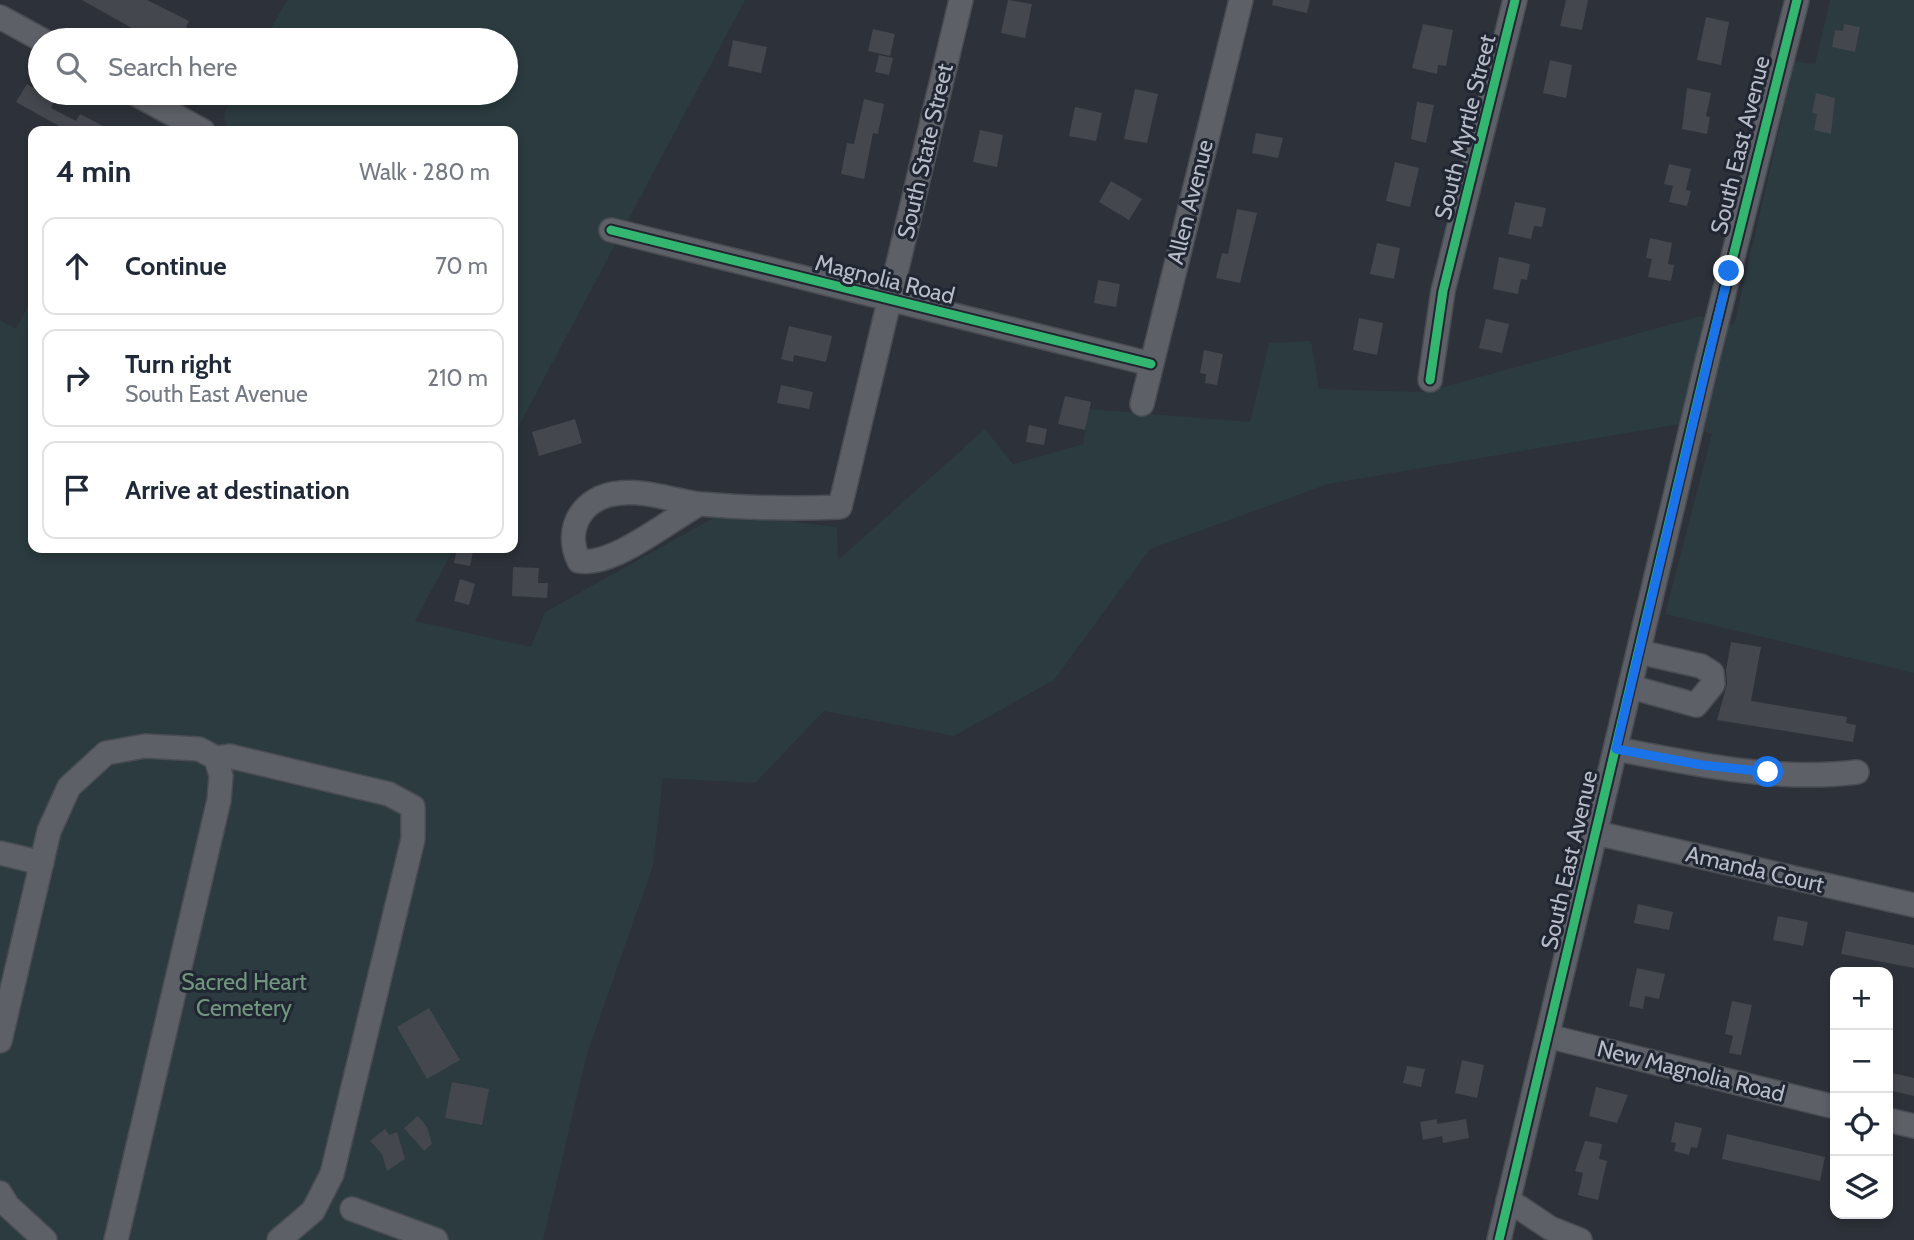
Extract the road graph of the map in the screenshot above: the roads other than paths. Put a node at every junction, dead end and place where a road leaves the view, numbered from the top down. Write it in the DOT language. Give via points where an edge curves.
graph roads {
  1 [pos="1241,0"];
  2 [pos="1515,0"];
  3 [pos="1797,0"];
  4 [pos="955,1"];
  5 [pos="0,17"];
  6 [pos="28,33"];
  7 [pos="155,105"];
  8 [pos="193,126"];
  9 [pos="611,230"];
  10 [pos="890,301"];
  11 [pos="1151,364"];
  12 [pos="1430,380"];
  13 [pos="1142,404"];
  14 [pos="699,504"];
  15 [pos="1639,652"];
  16 [pos="1630,687"];
  17 [pos="1616,749"];
  18 [pos="216,758"];
  19 [pos="1857,772"];
  20 [pos="1596,833"];
  21 [pos="0,853"];
  22 [pos="42,863"];
  23 [pos="1914,905"];
  24 [pos="1547,1036"];
  25 [pos="0,1041"];
  26 [pos="1830,1106"];
  27 [pos="1893,1121"];
  28 [pos="1914,1126"];
  29 [pos="332,1174"];
  30 [pos="0,1193"];
  31 [pos="1508,1200"];
  32 [pos="352,1209"];
  33 [pos="313,1211"];
  34 [pos="46,1240"];
  35 [pos="116,1240"];
  36 [pos="279,1240"];
  37 [pos="436,1240"];
  38 [pos="1499,1240"];
  39 [pos="1580,1240"];
  1 -- 11 [label="street, Allen Avenue"];
  2 -- 12 [label="street, South Myrtle Street" via="1435,333"];
  3 -- 15 [label="street, South East Avenue"];
  4 -- 10 [label="street, South State Street"];
  5 -- 6 [label="street"];
  7 -- 8 [label="street"];
  9 -- 10 [label="street, Magnolia Road"];
  10 -- 11 [label="street, Magnolia Road"];
  10 -- 14 [label="street, South State Street" via="840,507"];
  11 -- 13 [label="street, Allen Avenue"];
  14 -- 14 [label="street" via="620,492 590,501 575,520 572,547 579,561 592,563 618,554"];
  15 -- 16 [label="street, South East Avenue"];
  15 -- 16 [label="street" via="1701,666 1712,673 1713,684 1696,705"];
  16 -- 17 [label="street, South East Avenue"];
  17 -- 19 [label="street" via="1740,769 1834,775"];
  17 -- 20 [label="street, South East Avenue"];
  18 -- 22 [label="street" via="199,749 145,746 106,753 69,787 49,831"];
  18 -- 29 [label="street" via="229,756 389,794 413,807 413,839"];
  18 -- 35 [label="street" via="221,776 219,800"];
  20 -- 23 [label="street, Amanda Court"];
  20 -- 24 [label="street, South East Avenue"];
  21 -- 22 [label="street"];
  22 -- 25 [label="street"];
  24 -- 26 [label="street, New Magnolia Road"];
  24 -- 31 [label="street, South East Avenue"];
  27 -- 28 [label="street"];
  29 -- 32 [label="street"];
  29 -- 33 [label="street"];
  30 -- 34 [label="street"];
  31 -- 38 [label="street, South East Avenue"];
  31 -- 39 [label="street" via="1550,1228"];
  32 -- 33 [label="street"];
  32 -- 37 [label="street"];
  33 -- 36 [label="street"];
}
